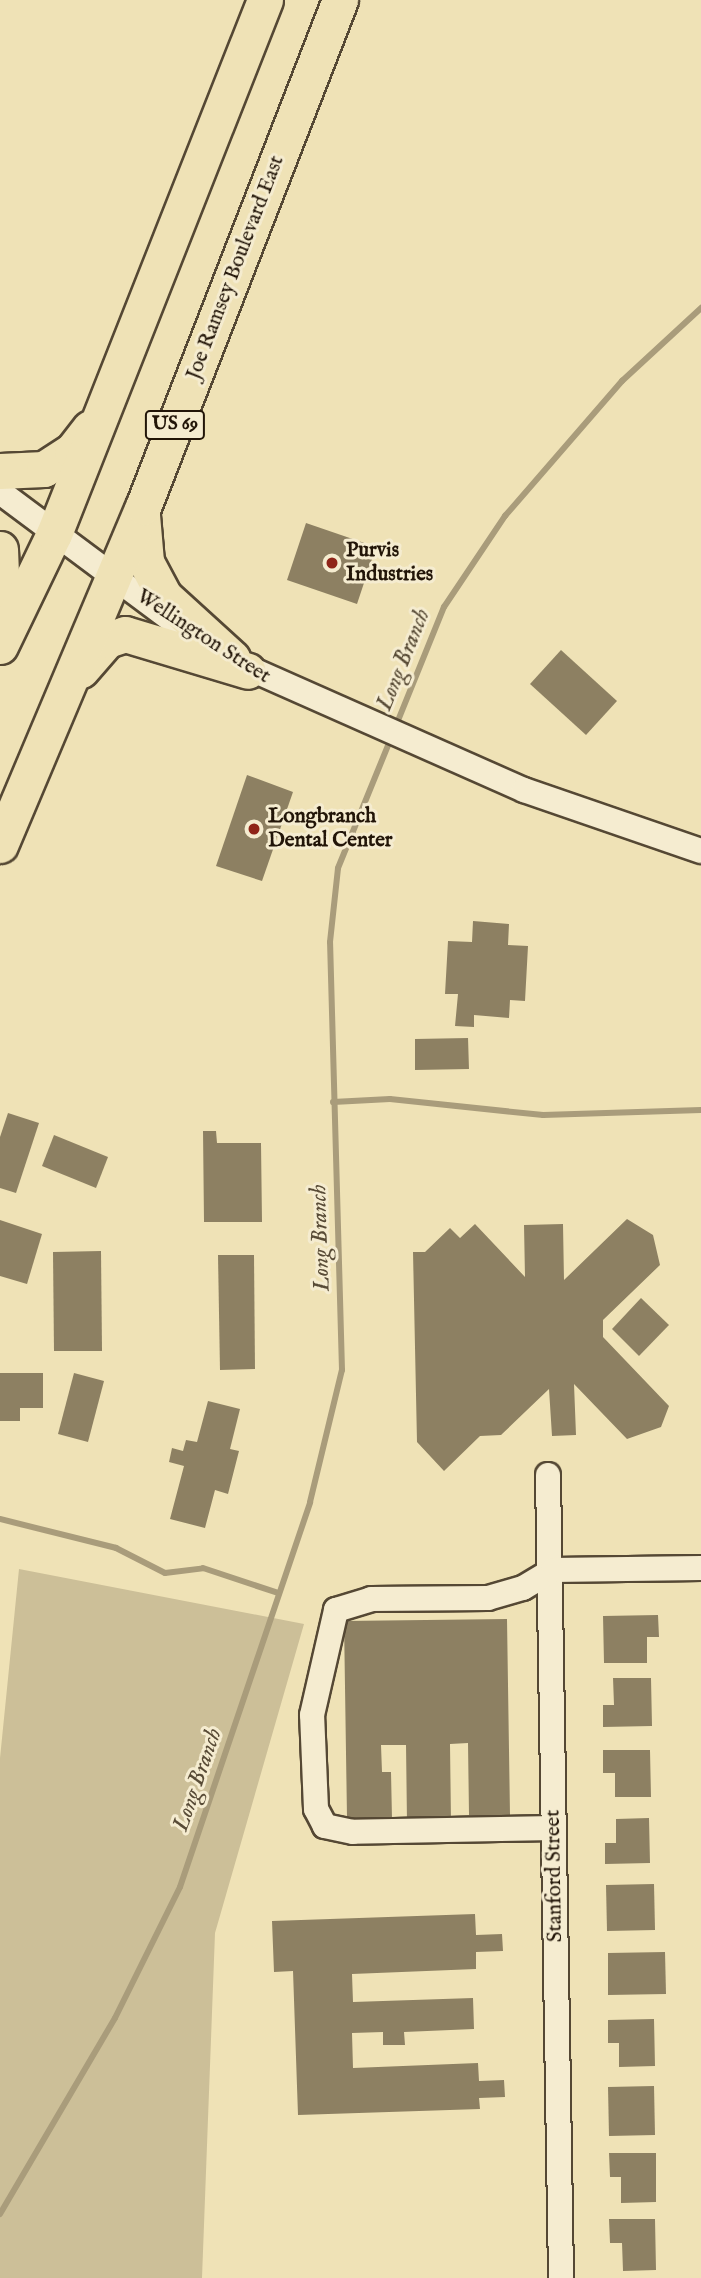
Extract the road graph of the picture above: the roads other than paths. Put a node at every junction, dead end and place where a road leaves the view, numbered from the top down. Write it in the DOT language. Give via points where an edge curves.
graph roads {
  1 [pos="265,0"];
  2 [pos="340,0"];
  3 [pos="105,409"];
  4 [pos="0,471"];
  5 [pos="0,492"];
  6 [pos="143,507"];
  7 [pos="54,534"];
  8 [pos="0,549"];
  9 [pos="114,579"];
  10 [pos="1,643"];
  11 [pos="248,671"];
  12 [pos="52,713"];
  13 [pos="0,845"];
  14 [pos="701,851"];
  15 [pos="548,1475"];
  16 [pos="701,1568"];
  17 [pos="553,1570"];
  18 [pos="554,1828"];
  19 [pos="561,2278"];
  1 -- 3 [label="highway"];
  2 -- 6 [label="highway, Joe Ramsey Boulevard East / US 69"];
  3 -- 4 [label="highway" via="60,461 32,471"];
  3 -- 7 [label="highway"];
  5 -- 7 [label="street, Wellington Street"];
  6 -- 9 [label="highway, Joe Ramsey Boulevard East / US 69"];
  6 -- 11 [label="highway" via="141,542 165,597"];
  7 -- 9 [label="street, Wellington Street"];
  7 -- 10 [label="highway"];
  8 -- 10 [label="highway" via="6,570"];
  9 -- 11 [label="street, Wellington Street"];
  9 -- 12 [label="highway, Joe Ramsey Boulevard East / US 69"];
  11 -- 12 [label="highway" via="125,634 91,654"];
  11 -- 14 [label="street, Wellington Street" via="416,746"];
  12 -- 13 [label="highway, Joe Ramsey Boulevard East / US 69"];
  15 -- 17 [label="street, Stanford Street"];
  16 -- 17 [label="street"];
  17 -- 18 [label="street, Stanford Street"];
  17 -- 18 [label="street" via="523,1588 488,1598 371,1600 336,1610 312,1715 316,1809 325,1826 353,1832"];
  18 -- 19 [label="street, Stanford Street"];
}
